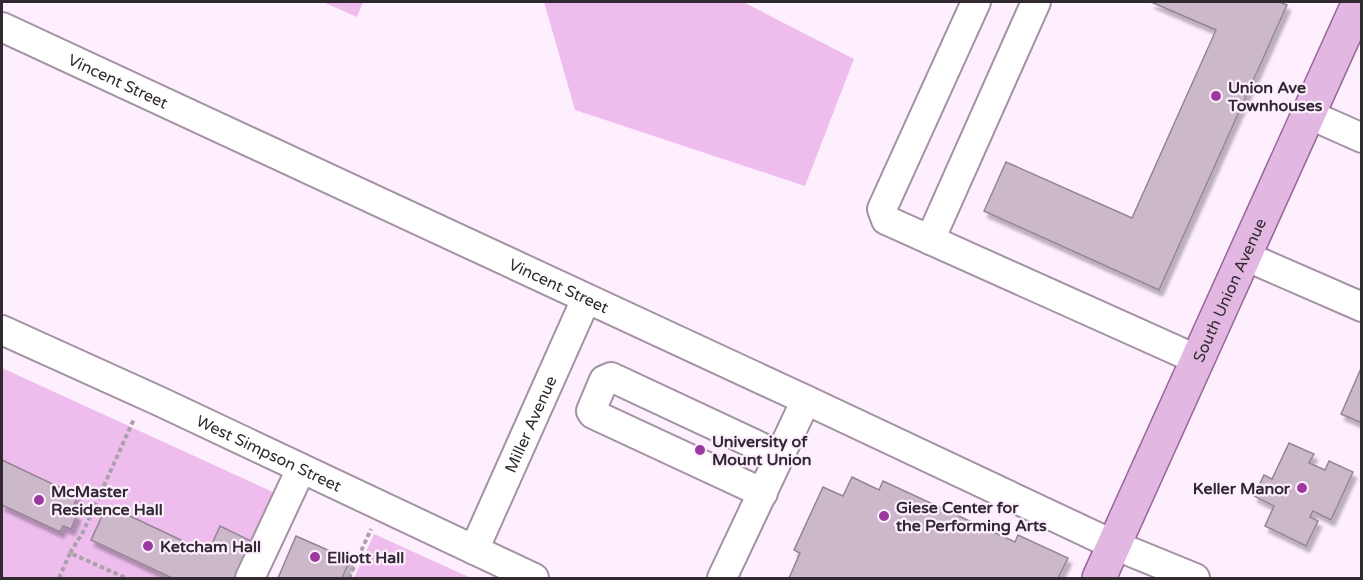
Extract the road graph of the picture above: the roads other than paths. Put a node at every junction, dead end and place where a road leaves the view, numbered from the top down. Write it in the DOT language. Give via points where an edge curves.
graph roads {
  1 [pos="976,2"];
  2 [pos="1036,2"];
  3 [pos="1359,2"];
  4 [pos="2,27"];
  5 [pos="1308,114"];
  6 [pos="1362,138"];
  7 [pos="930,240"];
  8 [pos="1245,256"];
  9 [pos="586,299"];
  10 [pos="1362,307"];
  11 [pos="2,330"];
  12 [pos="1198,360"];
  13 [pos="806,400"];
  14 [pos="780,456"];
  15 [pos="301,469"];
  16 [pos="763,493"];
  17 [pos="1114,545"];
  18 [pos="474,550"];
  19 [pos="250,579"];
  20 [pos="534,579"];
  21 [pos="722,579"];
  22 [pos="1099,579"];
  23 [pos="1195,579"];
  1 -- 7 [label="street" via="882,209 886,220"];
  2 -- 7 [label="street"];
  3 -- 5 [label="main road, South Union Avenue"];
  4 -- 9 [label="street, Vincent Street"];
  5 -- 6 [label="street"];
  5 -- 8 [label="main road, South Union Avenue"];
  7 -- 12 [label="street"];
  8 -- 10 [label="street"];
  8 -- 12 [label="main road, South Union Avenue"];
  9 -- 13 [label="street, Vincent Street"];
  9 -- 18 [label="street, Miller Avenue"];
  11 -- 15 [label="street, West Simpson Street"];
  12 -- 17 [label="main road, South Union Avenue"];
  13 -- 14 [label="street"];
  13 -- 17 [label="street, Vincent Street"];
  14 -- 16 [label="street"];
  14 -- 16 [label="street" via="611,377 603,380 592,404 593,414"];
  15 -- 18 [label="street, West Simpson Street"];
  15 -- 19 [label="street"];
  16 -- 21 [label="street"];
  17 -- 22 [label="main road, South Union Avenue"];
  17 -- 23 [label="street, Vincent Street"];
  18 -- 20 [label="street, West Simpson Street"];
}
